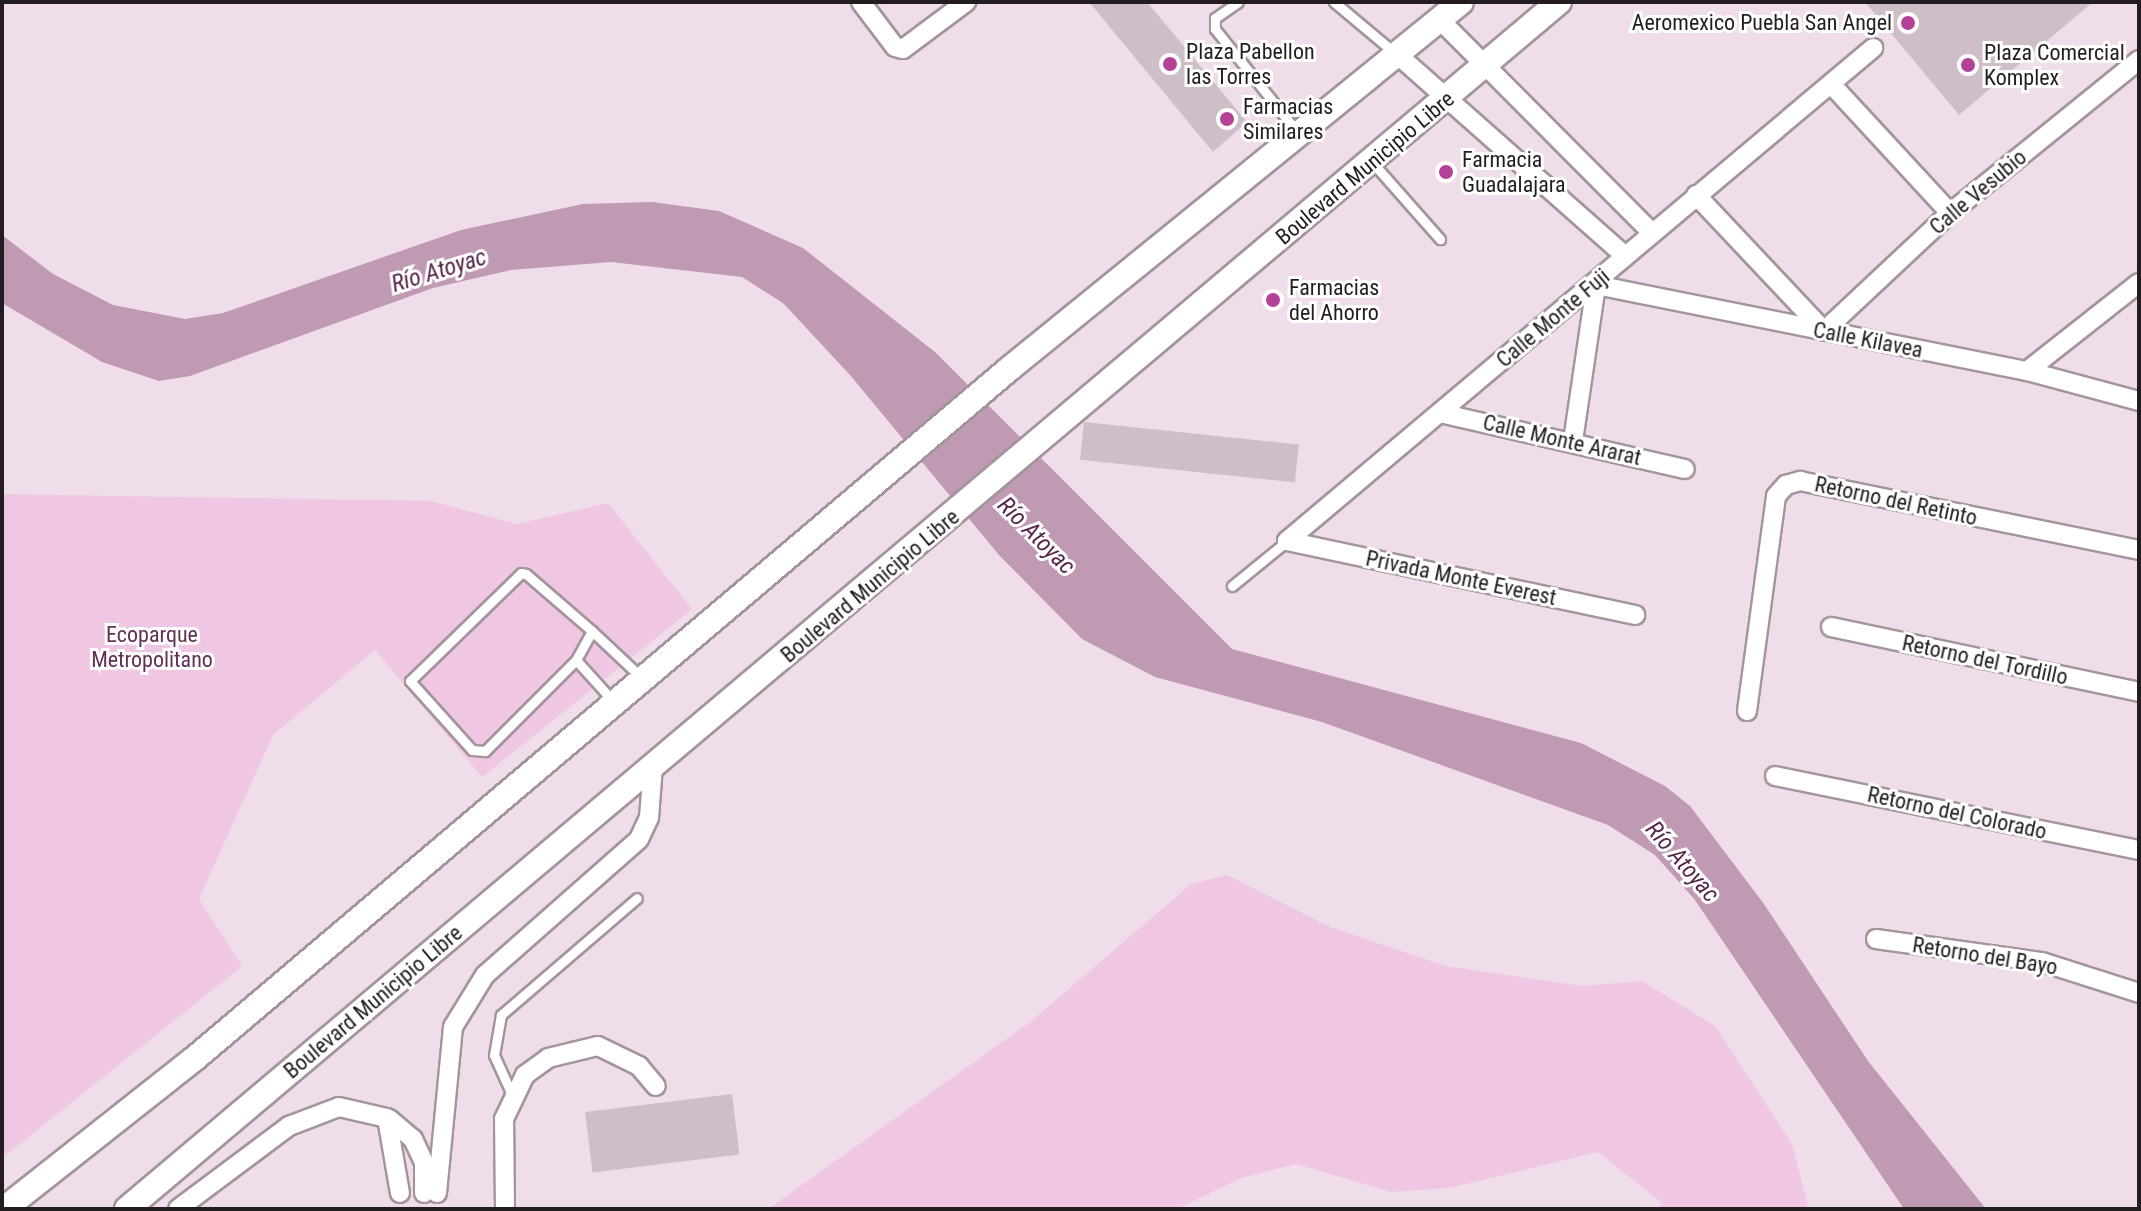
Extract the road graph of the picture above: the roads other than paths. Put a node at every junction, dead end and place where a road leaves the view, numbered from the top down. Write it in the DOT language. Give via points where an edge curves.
graph roads {
  1 [pos="861,2"];
  2 [pos="966,2"];
  3 [pos="1238,2"];
  4 [pos="1334,2"];
  5 [pos="1461,2"];
  6 [pos="1559,2"];
  7 [pos="1441,21"];
  8 [pos="1873,48"];
  9 [pos="1399,56"];
  10 [pos="2139,60"];
  11 [pos="1485,65"];
  12 [pos="1831,84"];
  13 [pos="1449,96"];
  14 [pos="1300,136"];
  15 [pos="1372,162"];
  16 [pos="1696,195"];
  17 [pos="1950,213"];
  18 [pos="1652,233"];
  19 [pos="1440,239"];
  20 [pos="1625,256"];
  21 [pos="2139,283"];
  22 [pos="1596,285"];
  23 [pos="1824,331"];
  24 [pos="2027,371"];
  25 [pos="2139,401"];
  26 [pos="1440,413"];
  27 [pos="1573,441"];
  28 [pos="1685,469"];
  29 [pos="1287,541"];
  30 [pos="2139,550"];
  31 [pos="1232,586"];
  32 [pos="1635,615"];
  33 [pos="1831,627"];
  34 [pos="592,631"];
  35 [pos="576,660"];
  36 [pos="641,677"];
  37 [pos="2139,692"];
  38 [pos="613,701"];
  39 [pos="1747,711"];
  40 [pos="653,766"];
  41 [pos="1775,776"];
  42 [pos="2139,850"];
  43 [pos="637,898"];
  44 [pos="1876,939"];
  45 [pos="2139,993"];
  46 [pos="656,1086"];
  47 [pos="513,1097"];
  48 [pos="387,1118"];
  49 [pos="400,1193"];
  50 [pos="4,1209"];
  51 [pos="127,1209"];
  52 [pos="178,1209"];
  53 [pos="505,1209"];
  1 -- 2 [label="street" via="899,49"];
  3 -- 14 [label="lane" via="1215,18 1215,29"];
  4 -- 9 [label="lane"];
  5 -- 7 [label="main road"];
  6 -- 11 [label="main road, Boulevard Municipio Libre"];
  7 -- 9 [label="main road"];
  7 -- 11 [label="street"];
  8 -- 12 [label="street, Calle Monte Fuji"];
  9 -- 13 [label="street"];
  9 -- 14 [label="main road"];
  10 -- 17 [label="street, Calle Vesubio"];
  11 -- 13 [label="main road, Boulevard Municipio Libre"];
  11 -- 18 [label="street"];
  12 -- 16 [label="street, Calle Monte Fuji"];
  12 -- 17 [label="street"];
  13 -- 15 [label="main road, Boulevard Municipio Libre"];
  13 -- 20 [label="street"];
  14 -- 36 [label="main road" via="1009,369"];
  15 -- 19 [label="lane"];
  15 -- 40 [label="main road, Boulevard Municipio Libre"];
  16 -- 18 [label="street, Calle Monte Fuji"];
  16 -- 23 [label="street"];
  17 -- 23 [label="street, Calle Vesubio"];
  18 -- 20 [label="street, Calle Monte Fuji"];
  20 -- 22 [label="street, Calle Monte Fuji"];
  21 -- 24 [label="street"];
  22 -- 23 [label="street, Calle Kilavea"];
  22 -- 26 [label="street, Calle Monte Fuji"];
  22 -- 27 [label="street"];
  23 -- 24 [label="street, Calle Kilavea"];
  24 -- 25 [label="street, Calle Kilavea"];
  26 -- 27 [label="street, Calle Monte Ararat"];
  26 -- 29 [label="street, Calle Monte Fuji"];
  27 -- 28 [label="street, Calle Monte Ararat"];
  29 -- 31 [label="lane, Calle Monte Fuji"];
  29 -- 32 [label="street, Privada Monte Everest"];
  30 -- 39 [label="street, Retorno del Retinto" via="1800,481 1786,485 1776,496"];
  33 -- 37 [label="street, Retorno del Tordillo"];
  34 -- 35 [label="lane"];
  34 -- 35 [label="lane" via="521,573 410,677 479,753"];
  34 -- 36 [label="lane"];
  35 -- 38 [label="lane"];
  36 -- 38 [label="main road"];
  38 -- 50 [label="main road" via="194,1059"];
  40 -- 48 [label="street" via="651,808 639,839 485,975 453,1027 430,1193 413,1139"];
  40 -- 51 [label="main road, Boulevard Municipio Libre"];
  41 -- 42 [label="street, Retorno del Colorado"];
  43 -- 47 [label="lane" via="501,1015 494,1055"];
  44 -- 45 [label="street, Retorno del Bayo" via="2042,962"];
  46 -- 47 [label="street" via="639,1066 598,1046 548,1058"];
  47 -- 53 [label="street" via="504,1119"];
  48 -- 49 [label="street"];
  48 -- 52 [label="street" via="339,1107 305,1117"];
}
